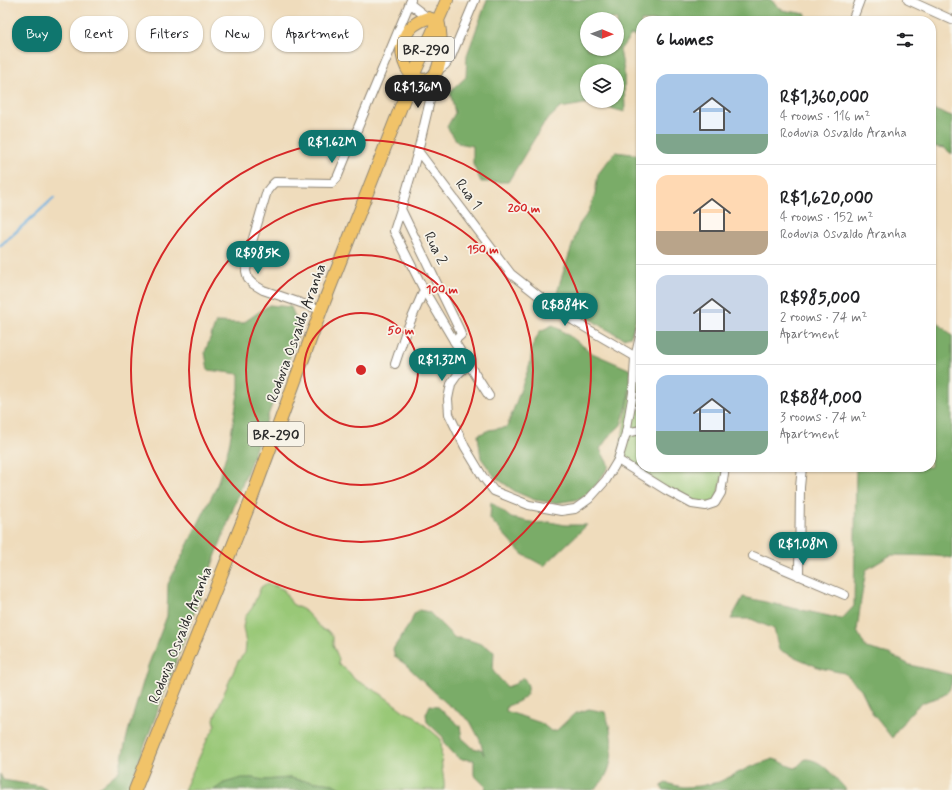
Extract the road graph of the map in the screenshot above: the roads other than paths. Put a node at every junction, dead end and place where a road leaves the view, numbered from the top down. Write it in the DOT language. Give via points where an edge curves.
graph roads {
  1 [pos="447,0"];
  2 [pos="475,0"];
  3 [pos="860,0"];
  4 [pos="908,0"];
  5 [pos="411,2"];
  6 [pos="854,16"];
  7 [pos="433,20"];
  8 [pos="952,20"];
  9 [pos="401,35"];
  10 [pos="437,71"];
  11 [pos="413,76"];
  12 [pos="418,151"];
  13 [pos="401,209"];
  14 [pos="424,290"];
  15 [pos="320,310"];
  16 [pos="454,341"];
  17 [pos="636,358"];
  18 [pos="396,364"];
  19 [pos="469,364"];
  20 [pos="636,373"];
  21 [pos="489,396"];
  22 [pos="636,431"];
  23 [pos="626,433"];
  24 [pos="618,460"];
  25 [pos="636,471"];
  26 [pos="637,472"];
  27 [pos="724,472"];
  28 [pos="802,472"];
  29 [pos="753,556"];
  30 [pos="799,576"];
  31 [pos="845,595"];
  32 [pos="135,790"];
  1 -- 7 [label="highway, Rodovia Osvaldo Aranha / BR-290"];
  2 -- 10 [label="street" via="451,57"];
  3 -- 6 [label="street"];
  4 -- 8 [label="street"];
  5 -- 7 [label="street"];
  5 -- 9 [label="street"];
  7 -- 9 [label="highway" via="414,25"];
  7 -- 10 [label="highway" via="441,32 442,44"];
  7 -- 11 [label="highway, Rodovia Osvaldo Aranha / BR-290"];
  9 -- 11 [label="highway" via="405,66"];
  9 -- 15 [label="street" via="337,178 332,183 275,182 267,191 249,252 246,271 248,279 253,284"];
  10 -- 11 [label="highway" via="426,80"];
  10 -- 12 [label="street, Rua 2"];
  11 -- 15 [label="highway, Rodovia Osvaldo Aranha / BR-290"];
  12 -- 13 [label="street, Rua 2"];
  12 -- 17 [label="street, Rua 1" via="511,274 562,314"];
  13 -- 14 [label="street, Rua 2" via="394,231"];
  13 -- 16 [label="street, Rua 2" via="459,329 461,335"];
  14 -- 16 [label="street, Rua 2"];
  14 -- 18 [label="street" via="405,334"];
  15 -- 32 [label="highway, Rodovia Osvaldo Aranha / BR-290" via="250,503"];
  16 -- 19 [label="street, Rua 2"];
  19 -- 21 [label="street, Rua 2"];
  19 -- 24 [label="street" via="452,384 448,414 483,477 494,491 529,505 561,511 575,509 589,499 606,480"];
  20 -- 23 [label="street"];
  22 -- 23 [label="street"];
  23 -- 24 [label="street"];
  24 -- 25 [label="street"];
  26 -- 27 [label="street" via="692,504 706,506 715,503 721,493"];
  28 -- 30 [label="street"];
  29 -- 30 [label="street"];
  30 -- 31 [label="street"];
}
